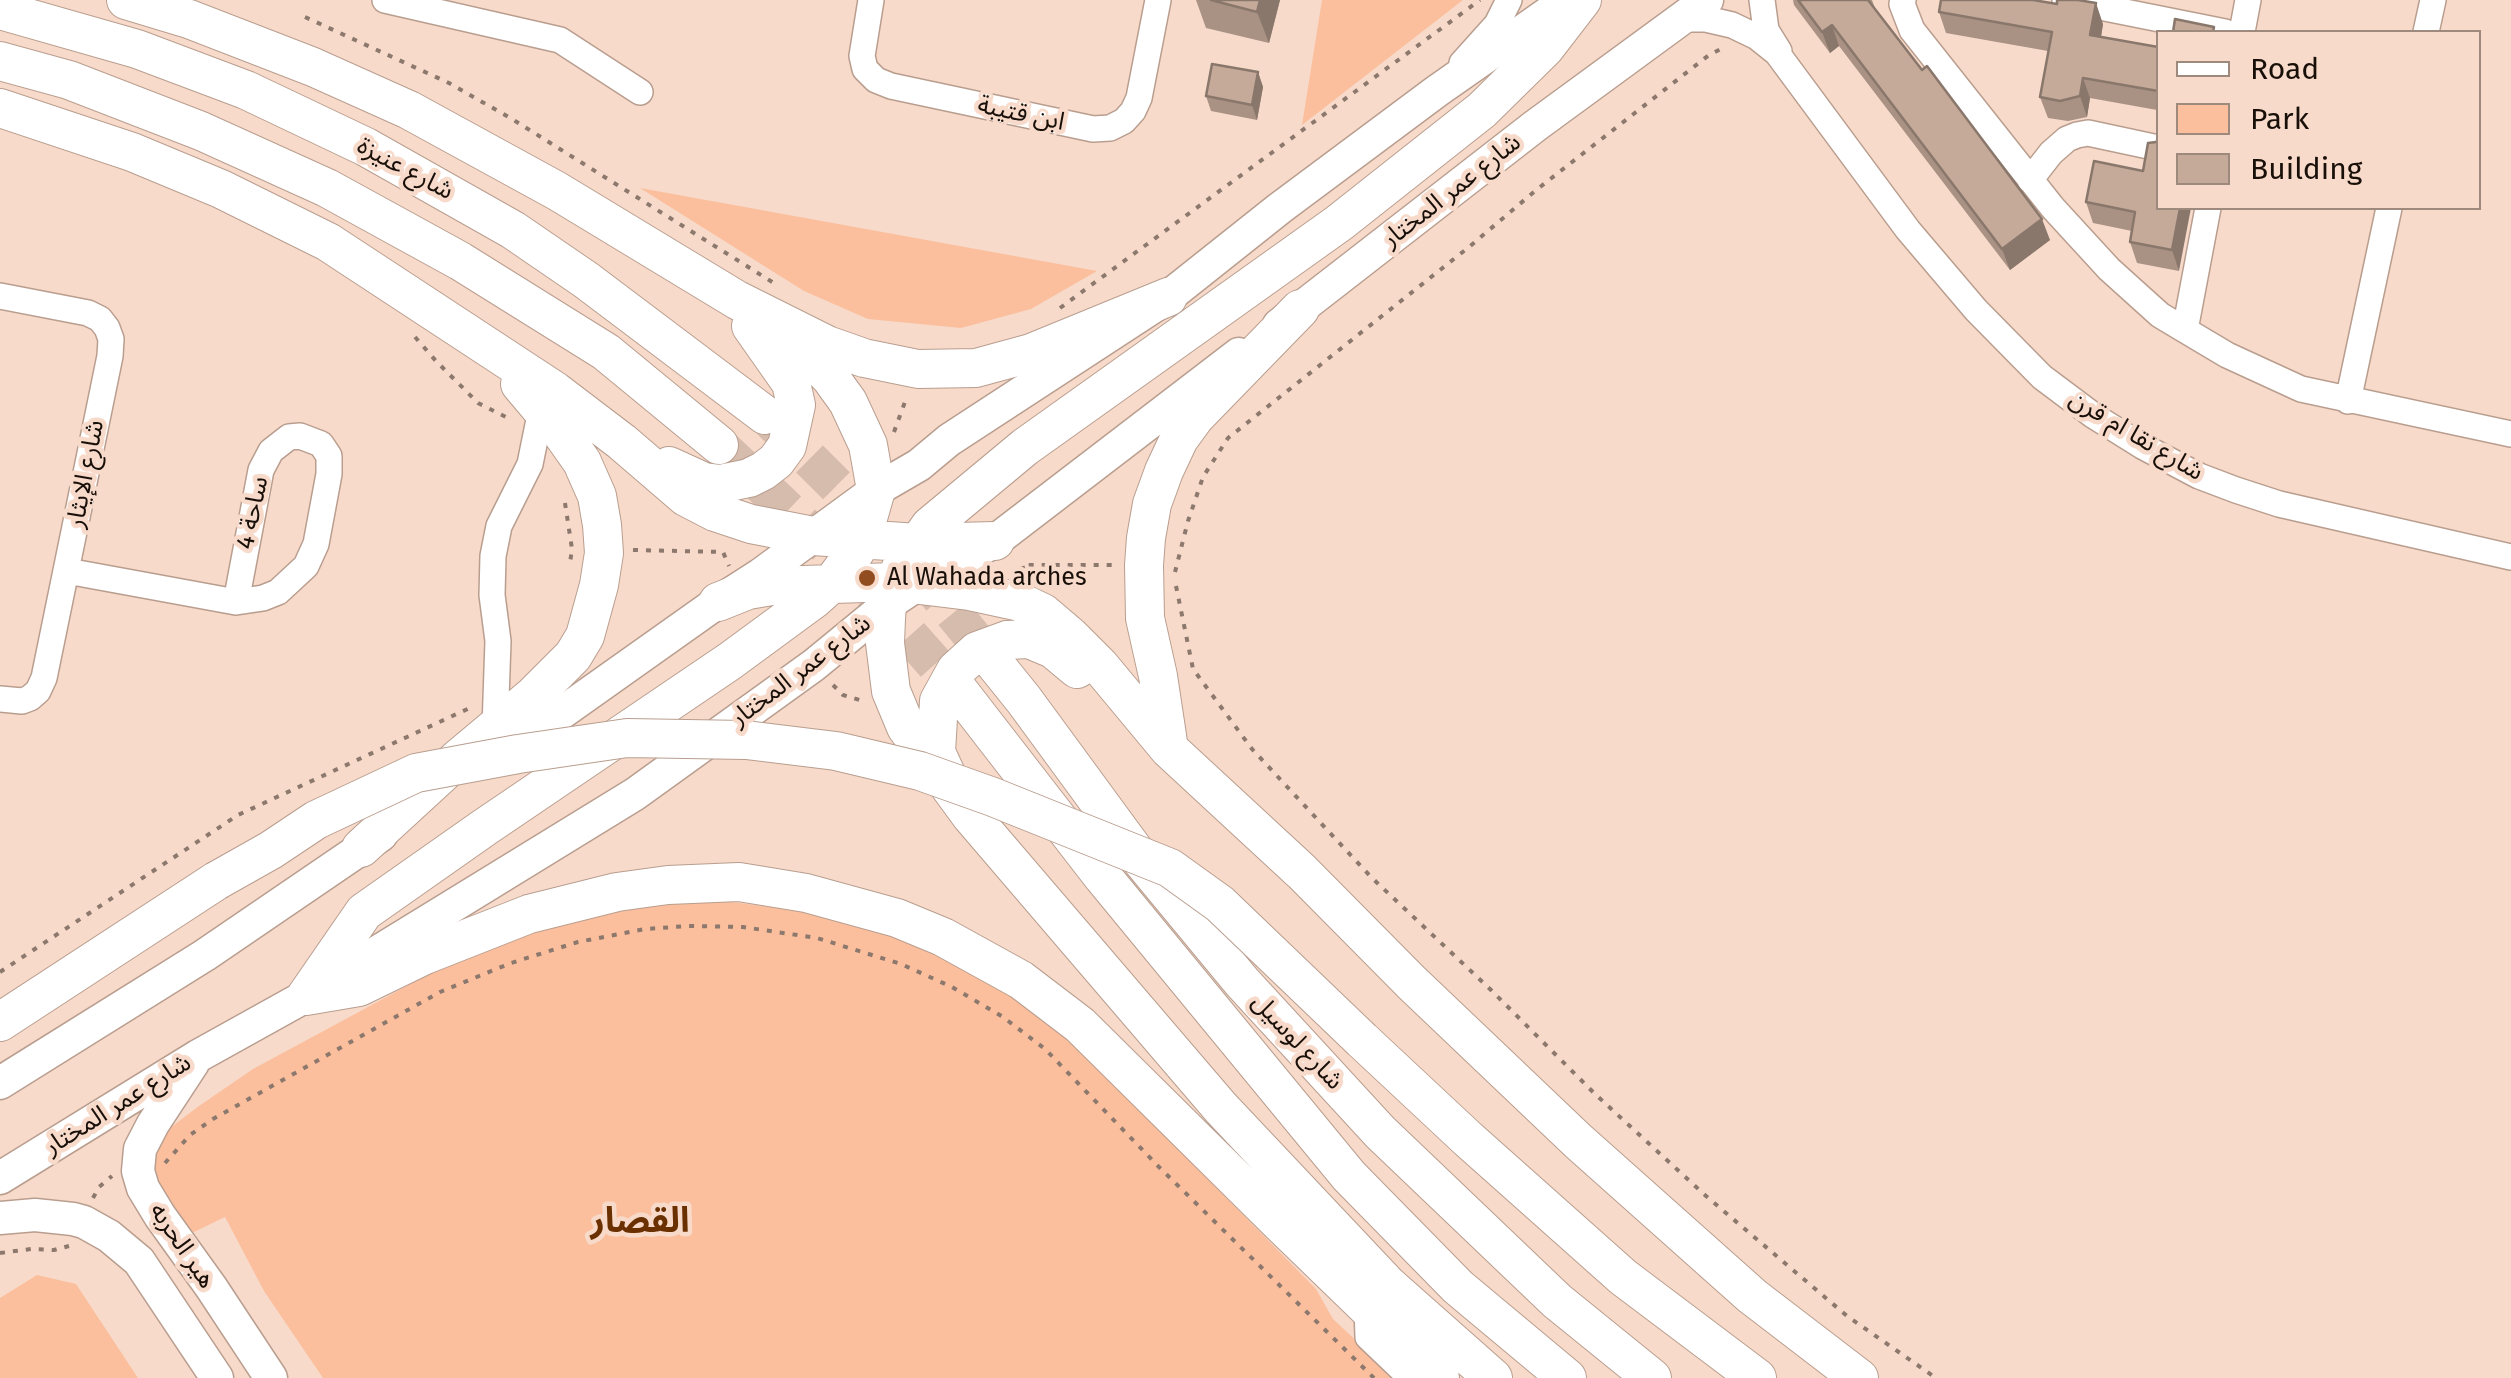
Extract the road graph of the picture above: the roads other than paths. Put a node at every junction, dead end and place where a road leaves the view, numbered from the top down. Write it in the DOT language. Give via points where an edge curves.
graph roads {
  1 [pos="126,0"];
  2 [pos="385,0"];
  3 [pos="871,0"];
  4 [pos="1158,0"];
  5 [pos="1510,0"];
  6 [pos="1566,0"];
  7 [pos="1582,0"];
  8 [pos="1762,0"];
  9 [pos="1903,0"];
  10 [pos="2065,0"];
  11 [pos="2248,0"];
  12 [pos="2433,0"];
  13 [pos="0,10"];
  14 [pos="1693,10"];
  15 [pos="2216,30"];
  16 [pos="2242,30"];
  17 [pos="2426,30"];
  18 [pos="0,61"];
  19 [pos="1786,64"];
  20 [pos="1437,91"];
  21 [pos="640,92"];
  22 [pos="0,108"];
  23 [pos="2156,148"];
  24 [pos="2030,180"];
  25 [pos="2208,210"];
  26 [pos="2389,210"];
  27 [pos="0,296"];
  28 [pos="1168,296"];
  29 [pos="737,300"];
  30 [pos="1300,310"];
  31 [pos="2185,330"];
  32 [pos="504,356"];
  33 [pos="2348,401"];
  34 [pos="765,415"];
  35 [pos="538,426"];
  36 [pos="2511,434"];
  37 [pos="622,442"];
  38 [pos="719,445"];
  39 [pos="876,490"];
  40 [pos="814,536"];
  41 [pos="860,540"];
  42 [pos="995,541"];
  43 [pos="918,543"];
  44 [pos="2511,557"];
  45 [pos="66,571"];
  46 [pos="832,582"];
  47 [pos="900,591"];
  48 [pos="732,592"];
  49 [pos="236,602"];
  50 [pos="991,659"];
  51 [pos="959,691"];
  52 [pos="0,699"];
  53 [pos="496,710"];
  54 [pos="1136,711"];
  55 [pos="1168,749"];
  56 [pos="956,796"];
  57 [pos="362,848"];
  58 [pos="306,996"];
  59 [pos="0,1022"];
  60 [pos="198,1056"];
  61 [pos="0,1084"];
  62 [pos="0,1178"];
  63 [pos="0,1218"];
  64 [pos="211,1287"];
  65 [pos="1366,1307"];
  66 [pos="174,1313"];
  67 [pos="218,1378"];
  68 [pos="271,1378"];
  69 [pos="1411,1378"];
  70 [pos="1440,1378"];
  71 [pos="1493,1378"];
  72 [pos="1568,1378"];
  73 [pos="1652,1378"];
  74 [pos="1758,1378"];
  75 [pos="1859,1378"];
  1 -- 29 [label="highway" via="296,60 410,110"];
  2 -- 21 [label="street" via="560,40"];
  3 -- 4 [label="street, ابن قتيبة" via="862,56 876,80 1093,129 1110,128 1133,111"];
  5 -- 20 [label="street"];
  6 -- 20 [label="main road"];
  7 -- 43 [label="highway" via="1482,110 1339,223 1025,447"];
  8 -- 19 [label="street, شارع نقا ام قرن" via="1766,30"];
  9 -- 24 [label="street" via="1912,30"];
  10 -- 15 [label="street"];
  11 -- 16 [label="street"];
  12 -- 17 [label="street"];
  13 -- 34 [label="highway, شارع عنيزة" via="156,56 366,147 514,230"];
  14 -- 19 [label="street, شارع نقا ام قرن" via="1744,30"];
  14 -- 30 [label="main road, شارع عمر المختار"];
  18 -- 38 [label="highway" via="201,130 328,188 606,352"];
  19 -- 44 [label="street, شارع نقا ام قرن" via="1976,310 2042,377 2094,416 2236,490"];
  20 -- 28 [label="main road"];
  22 -- 32 [label="highway" via="132,152 288,220"];
  23 -- 24 [label="street" via="2077,135"];
  24 -- 31 [label="street" via="2108,269"];
  25 -- 31 [label="street"];
  26 -- 33 [label="street"];
  27 -- 45 [label="street, شارع الإيثار" via="88,313 100,319 111,340"];
  28 -- 29 [label="highway" via="1031,353 976,368 918,369 827,345"];
  28 -- 39 [label="main road"];
  29 -- 37 [label="highway" via="792,383 796,405 787,446 776,461 749,478 720,484"];
  29 -- 39 [label="highway" via="803,350 848,402 868,444"];
  30 -- 42 [label="main road, شارع عمر المختار"];
  30 -- 55 [label="highway" via="1180,439 1152,504 1145,618"];
  31 -- 33 [label="street" via="2301,390"];
  32 -- 35 [label="highway"];
  32 -- 37 [label="highway"];
  33 -- 36 [label="street"];
  35 -- 53 [label="street" via="493,556"];
  35 -- 53 [label="highway" via="563,435 598,496 602,525 588,549 599,585 573,656 534,696"];
  37 -- 40 [label="highway" via="686,497 715,512"];
  39 -- 40 [label="main road"];
  39 -- 41 [label="highway"];
  40 -- 41 [label="highway"];
  40 -- 48 [label="main road"];
  41 -- 43 [label="highway"];
  41 -- 46 [label="highway"];
  42 -- 43 [label="highway"];
  42 -- 47 [label="main road, شارع عمر المختار"];
  43 -- 47 [label="highway" via="902,565"];
  45 -- 49 [label="street, ساحة 4"];
  45 -- 52 [label="street, شارع الإيثار" via="38,691 22,701"];
  46 -- 47 [label="highway"];
  46 -- 48 [label="highway"];
  46 -- 58 [label="highway" via="730,661 364,912"];
  47 -- 54 [label="highway" via="969,591 1043,613"];
  47 -- 56 [label="highway" via="885,643 891,692 906,727"];
  47 -- 58 [label="main road, شارع عمر المختار" via="814,664 635,794"];
  48 -- 57 [label="main road"];
  49 -- 49 [label="street, ساحة 4" via="278,592 306,566 330,474 321,444 288,437 260,470"];
  50 -- 73 [label="highway, شارع لوسيل" via="1142,861 1367,1118 1557,1301"];
  51 -- 72 [label="highway, شارع لوسيل" via="1349,1176 1458,1287"];
  53 -- 57 [label="highway"];
  54 -- 55 [label="highway"];
  54 -- 56 [label="highway" via="1053,649 1029,639 977,651 956,670 939,701 936,752"];
  55 -- 75 [label="highway" via="1578,1141 1752,1296"];
  56 -- 71 [label="highway" via="1220,1108 1388,1285"];
  57 -- 61 [label="main road"];
  58 -- 60 [label="main road, شارع عمر المختار"];
  58 -- 65 [label="highway" via="359,988 529,914 617,892 739,882 897,918 1021,980 1080,1025"];
  59 -- 74 [label="highway, bridge" via="316,820 416,773 626,738 746,740 836,751 956,784 1170,868 1220,904 1623,1278"];
  60 -- 62 [label="main road, شارع عمر المختار"];
  60 -- 64 [label="main road, هير الحربه" via="140,1148 138,1171 160,1216"];
  63 -- 66 [label="main road, هير الحربه" via="84,1222 110,1236 139,1262"];
  64 -- 66 [label="main road"];
  64 -- 68 [label="main road, هير الحربه"];
  65 -- 69 [label="street" via="1368,1337"];
  65 -- 70 [label="highway"];
  66 -- 67 [label="main road, هير الحربه"];
}
